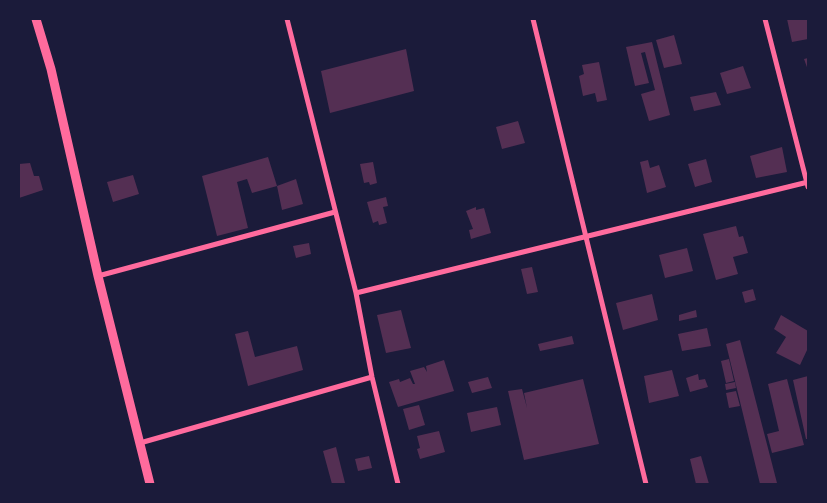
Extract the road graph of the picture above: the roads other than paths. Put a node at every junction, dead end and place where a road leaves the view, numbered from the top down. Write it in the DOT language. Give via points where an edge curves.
graph roads {
  1 [pos="36,19"];
  2 [pos="287,19"];
  3 [pos="533,19"];
  4 [pos="765,19"];
  5 [pos="808,184"];
  6 [pos="335,212"];
  7 [pos="586,237"];
  8 [pos="98,276"];
  9 [pos="356,293"];
  10 [pos="372,377"];
  11 [pos="140,443"];
  12 [pos="150,484"];
  13 [pos="398,484"];
  14 [pos="646,484"];
  1 -- 8 [label="street" via="51,69"];
  2 -- 6 [label="street"];
  3 -- 7 [label="street"];
  4 -- 5 [label="street"];
  5 -- 7 [label="street"];
  6 -- 8 [label="street"];
  6 -- 9 [label="street"];
  7 -- 9 [label="street"];
  7 -- 14 [label="street"];
  8 -- 11 [label="street"];
  9 -- 10 [label="street"];
  10 -- 11 [label="street"];
  10 -- 13 [label="street"];
  11 -- 12 [label="street"];
}
